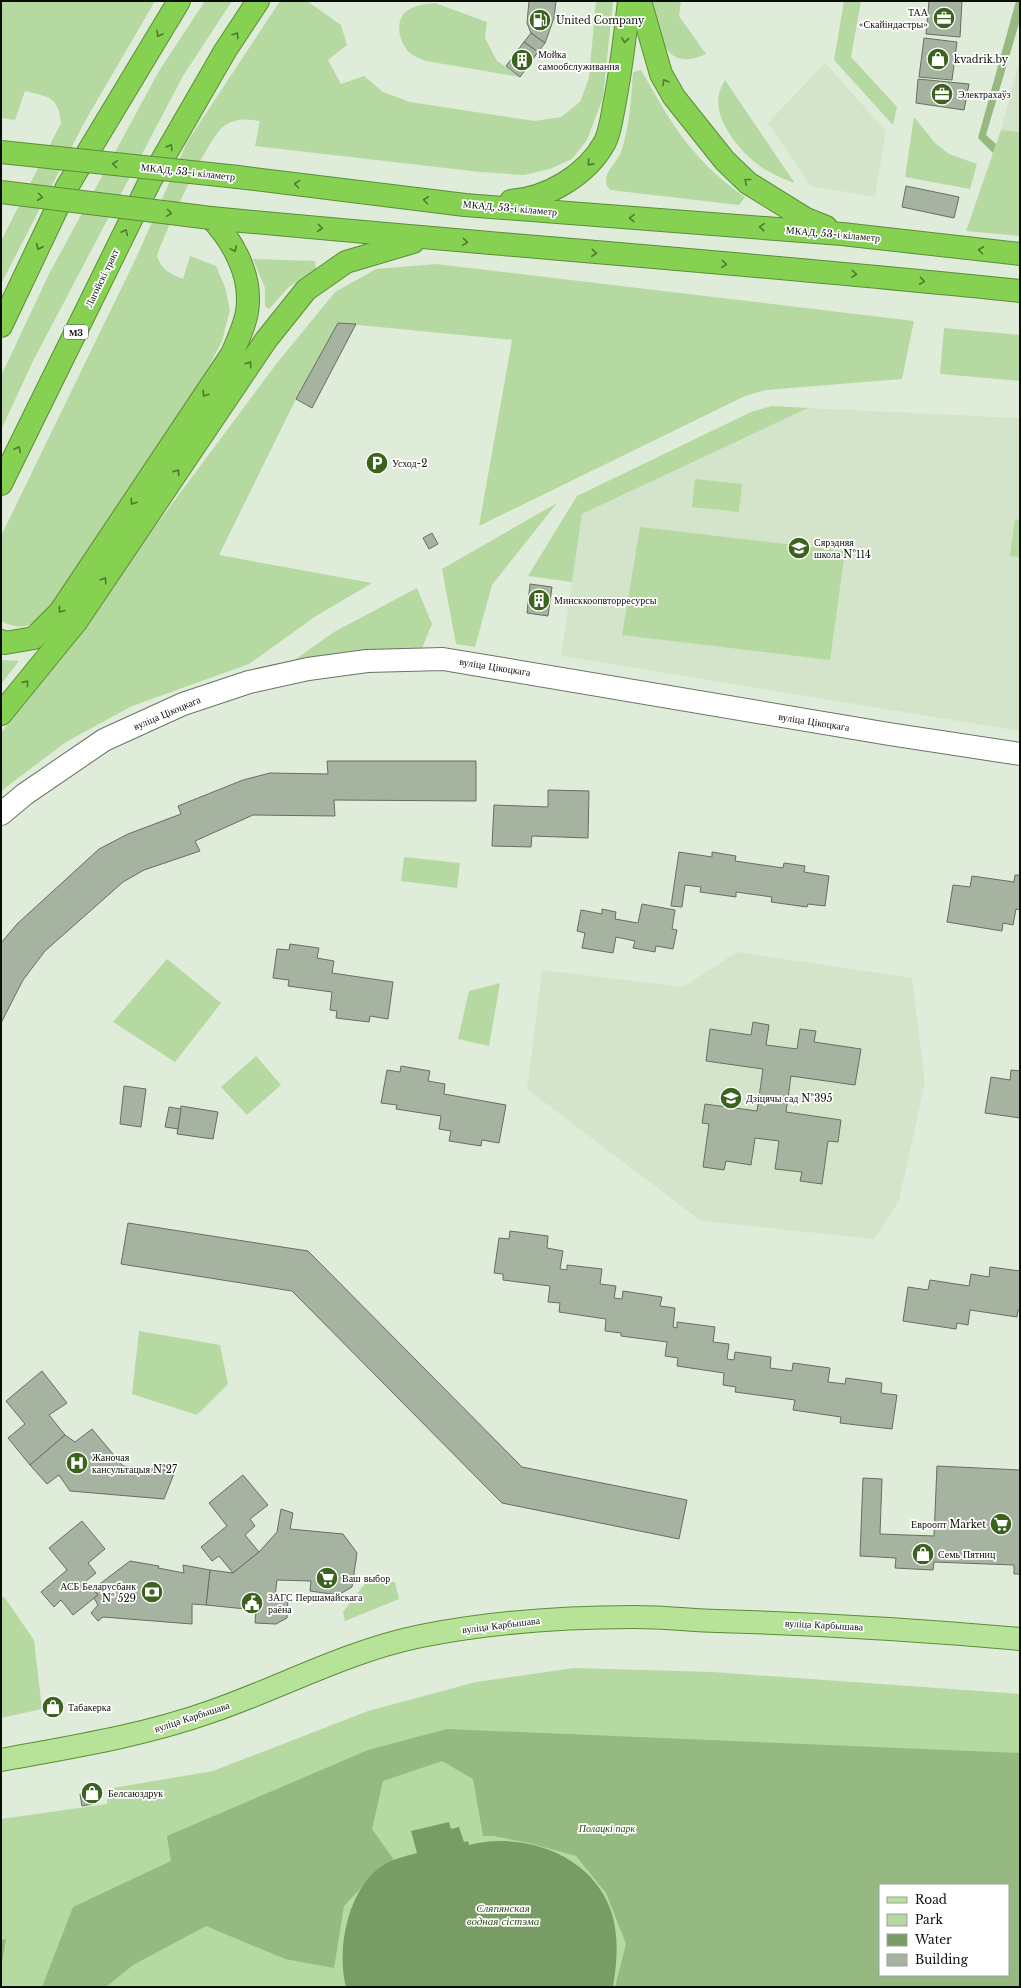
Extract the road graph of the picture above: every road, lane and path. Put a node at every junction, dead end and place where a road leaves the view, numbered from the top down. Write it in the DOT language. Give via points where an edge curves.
graph roads {
  1 [pos="179,1"];
  2 [pos="258,1"];
  3 [pos="629,1"];
  4 [pos="640,1"];
  5 [pos="1,152"];
  6 [pos="1,192"];
  7 [pos="465,205"];
  8 [pos="211,218"];
  9 [pos="842,234"];
  10 [pos="426,239"];
  11 [pos="1020,254"];
  12 [pos="1020,292"];
  13 [pos="1,326"];
  14 [pos="1,484"];
  15 [pos="1,641"];
  16 [pos="1,714"];
  17 [pos="1020,754"];
  18 [pos="1,814"];
  19 [pos="1020,1639"];
  20 [pos="1,1760"];
  1 -- 13 [label="highway, one-way" via="67,187"];
  14 -- 2 [label="highway, Лагойскі тракт / М3, one-way" via="150,181 225,51"];
  3 -- 7 [label="highway, one-way" via="621,73 612,116 605,141 590,163 556,189 538,196 514,201"];
  9 -- 4 [label="highway, one-way" via="780,204 748,183 725,161 674,97 660,74"];
  7 -- 5 [label="highway, МКАД, 53-і кіламетр, one-way, bridge" via="238,177"];
  6 -- 8 [label="highway, one-way, bridge"];
  9 -- 7 [label="highway, МКАД, 53-і кіламетр, one-way"];
  8 -- 10 [label="highway, one-way"];
  8 -- 15 [label="highway, one-way" via="234,247 245,277 248,300 245,322 232,354 60,612 34,638 4,643"];
  11 -- 9 [label="highway, МКАД, 53-і кіламетр, one-way"];
  10 -- 12 [label="highway, one-way" via="883,277"];
  16 -- 10 [label="highway, one-way" via="76,622 266,340 306,290 346,262"];
  17 -- 18 [label="street, вуліца Цікоцкага" via="443,659 367,660 249,682 183,704 104,740 25,794"];
  19 -- 20 [label="main road, вуліца Карбышава" via="892,1628 636,1617 561,1618 518,1622 418,1637 336,1663 216,1710 163,1727 101,1742"];
}
